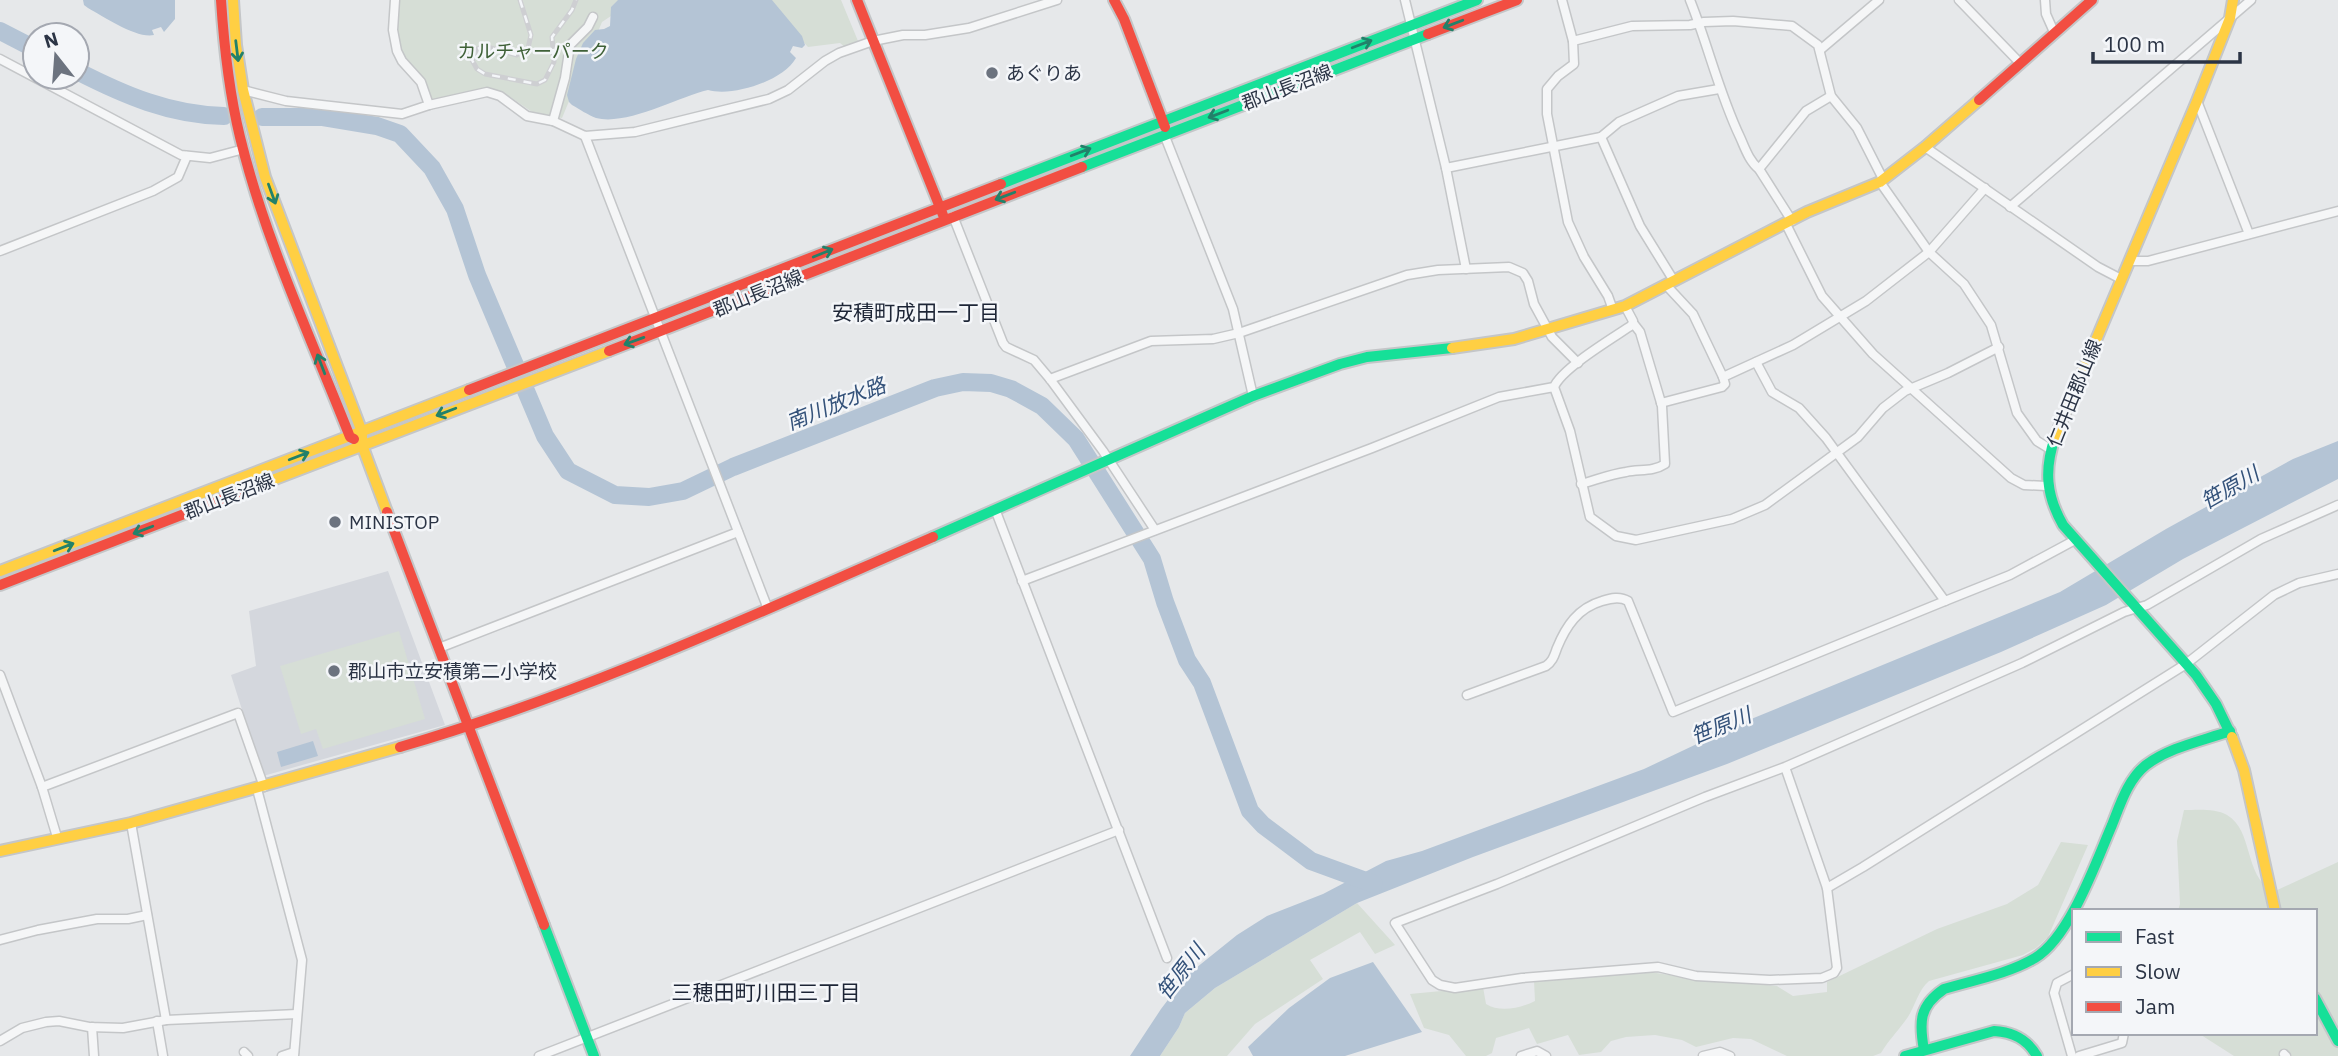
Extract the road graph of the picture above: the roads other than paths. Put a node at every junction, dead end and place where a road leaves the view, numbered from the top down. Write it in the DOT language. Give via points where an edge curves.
graph roads {
  1 [pos="221,0"];
  2 [pos="233,0"];
  3 [pos="395,0"];
  4 [pos="857,0"];
  5 [pos="1057,0"];
  6 [pos="1114,0"];
  7 [pos="1405,0"];
  8 [pos="1476,0"];
  9 [pos="1517,0"];
  10 [pos="1562,0"];
  11 [pos="1690,0"];
  12 [pos="1879,0"];
  13 [pos="1959,0"];
  14 [pos="2045,0"];
  15 [pos="2092,0"];
  16 [pos="2234,0"];
  17 [pos="2251,0"];
  18 [pos="593,17"];
  19 [pos="2230,18"];
  20 [pos="1699,23"];
  21 [pos="1411,26"];
  22 [pos="2054,32"];
  23 [pos="1415,39"];
  24 [pos="873,41"];
  25 [pos="1573,41"];
  26 [pos="1820,50"];
  27 [pos="0,59"];
  28 [pos="2020,63"];
  29 [pos="1719,89"];
  30 [pos="243,90"];
  31 [pos="1831,96"];
  32 [pos="2197,101"];
  33 [pos="429,106"];
  34 [pos="553,121"];
  35 [pos="1163,121"];
  36 [pos="1166,134"];
  37 [pos="585,136"];
  38 [pos="1601,137"];
  39 [pos="1553,148"];
  40 [pos="1925,148"];
  41 [pos="244,149"];
  42 [pos="187,156"];
  43 [pos="1446,168"];
  44 [pos="1759,169"];
  45 [pos="1882,180"];
  46 [pos="1985,188"];
  47 [pos="940,206"];
  48 [pos="2010,207"];
  49 [pos="2338,211"];
  50 [pos="948,218"];
  51 [pos="1789,223"];
  52 [pos="2249,234"];
  53 [pos="0,251"];
  54 [pos="1929,252"];
  55 [pos="2130,261"];
  56 [pos="1466,269"];
  57 [pos="2121,279"];
  58 [pos="1670,283"];
  59 [pos="1625,306"];
  60 [pos="1613,310"];
  61 [pos="1840,316"];
  62 [pos="656,318"];
  63 [pos="1633,323"];
  64 [pos="1548,329"];
  65 [pos="661,331"];
  66 [pos="1239,332"];
  67 [pos="1999,347"];
  68 [pos="1756,362"];
  69 [pos="1578,363"];
  70 [pos="1723,377"];
  71 [pos="1051,379"];
  72 [pos="1553,387"];
  73 [pos="1910,388"];
  74 [pos="1254,396"];
  75 [pos="1661,403"];
  76 [pos="362,432"];
  77 [pos="349,437"];
  78 [pos="362,445"];
  79 [pos="2050,449"];
  80 [pos="1836,453"];
  81 [pos="1106,460"];
  82 [pos="1581,484"];
  83 [pos="2046,486"];
  84 [pos="2338,505"];
  85 [pos="995,509"];
  86 [pos="1155,530"];
  87 [pos="738,532"];
  88 [pos="2077,543"];
  89 [pos="0,571"];
  90 [pos="2338,574"];
  91 [pos="1022,581"];
  92 [pos="0,585"];
  93 [pos="1945,601"];
  94 [pos="2136,606"];
  95 [pos="768,609"];
  96 [pos="439,648"];
  97 [pos="2186,664"];
  98 [pos="0,675"];
  99 [pos="1466,695"];
  100 [pos="470,727"];
  101 [pos="2230,731"];
  102 [pos="1785,767"];
  103 [pos="43,787"];
  104 [pos="260,788"];
  105 [pos="131,822"];
  106 [pos="1119,830"];
  107 [pos="57,837"];
  108 [pos="0,851"];
  109 [pos="1827,888"];
  110 [pos="2072,909"];
  111 [pos="2275,909"];
  112 [pos="2072,910"];
  113 [pos="147,915"];
  114 [pos="0,940"];
  115 [pos="1167,958"];
  116 [pos="2072,975"];
  117 [pos="2317,1002"];
  118 [pos="297,1014"];
  119 [pos="161,1020"];
  120 [pos="92,1027"];
  121 [pos="2124,1035"];
  122 [pos="587,1038"];
  123 [pos="0,1040"];
  124 [pos="2338,1041"];
  125 [pos="1925,1053"];
  126 [pos="294,1054"];
  127 [pos="94,1056"];
  128 [pos="163,1056"];
  129 [pos="282,1056"];
  130 [pos="539,1056"];
  131 [pos="594,1056"];
  132 [pos="1521,1056"];
  133 [pos="1546,1056"];
  134 [pos="1703,1056"];
  135 [pos="1730,1056"];
  136 [pos="1905,1056"];
  137 [pos="2037,1056"];
  138 [pos="2073,1056"];
  139 [pos="2079,1056"];
  1 -- 41 [label="street" via="232,101"];
  2 -- 30 [label="street, one-way"];
  3 -- 33 [label="street" via="397,51 421,82"];
  4 -- 24 [label="street"];
  5 -- 24 [label="street" via="969,28"];
  6 -- 35 [label="street"];
  7 -- 21 [label="street"];
  8 -- 21 [label="street, 郡山長沼線"];
  9 -- 23 [label="street, 郡山長沼線, one-way"];
  10 -- 25 [label="street"];
  11 -- 20 [label="street"];
  12 -- 26 [label="street"];
  13 -- 28 [label="street"];
  14 -- 22 [label="street"];
  15 -- 22 [label="street"];
  16 -- 19 [label="street, 仁井田郡山線"];
  17 -- 19 [label="street"];
  18 -- 34 [label="street" via="570,45"];
  19 -- 32 [label="street, 仁井田郡山線"];
  19 -- 48 [label="street"];
  20 -- 25 [label="street" via="1632,26"];
  20 -- 26 [label="street" via="1793,26"];
  20 -- 29 [label="street"];
  21 -- 23 [label="street"];
  35 -- 21 [label="street, 郡山長沼線, one-way"];
  22 -- 28 [label="street"];
  23 -- 36 [label="street, 郡山長沼線, one-way"];
  23 -- 43 [label="street"];
  24 -- 37 [label="street" via="839,53 769,99 635,132"];
  24 -- 47 [label="street"];
  25 -- 39 [label="street" via="1574,66 1547,89"];
  26 -- 31 [label="street"];
  27 -- 42 [label="street"];
  28 -- 40 [label="street"];
  29 -- 38 [label="street" via="1678,96 1619,122"];
  29 -- 44 [label="street"];
  30 -- 33 [label="street" via="286,101 402,114"];
  30 -- 76 [label="street, one-way" via="274,202"];
  31 -- 44 [label="street" via="1806,111"];
  31 -- 45 [label="street" via="1857,128"];
  32 -- 52 [label="street"];
  32 -- 55 [label="street, 仁井田郡山線"];
  33 -- 34 [label="street" via="487,92 527,116"];
  34 -- 37 [label="street"];
  35 -- 36 [label="street"];
  47 -- 35 [label="street, 郡山長沼線, one-way"];
  36 -- 50 [label="street, 郡山長沼線, one-way"];
  36 -- 66 [label="street"];
  37 -- 62 [label="street"];
  38 -- 39 [label="street"];
  38 -- 58 [label="street"];
  39 -- 43 [label="street"];
  39 -- 60 [label="street" via="1570,229"];
  40 -- 45 [label="street"];
  40 -- 46 [label="street"];
  41 -- 42 [label="street" via="210,158"];
  77 -- 41 [label="street, one-way" via="264,215"];
  42 -- 53 [label="street" via="178,177 153,191"];
  43 -- 56 [label="street"];
  44 -- 51 [label="street"];
  45 -- 51 [label="street"];
  45 -- 54 [label="street"];
  46 -- 48 [label="street"];
  46 -- 54 [label="street"];
  47 -- 50 [label="street"];
  62 -- 47 [label="street, 郡山長沼線, one-way"];
  48 -- 57 [label="street"];
  49 -- 52 [label="street"];
  50 -- 65 [label="street, 郡山長沼線"];
  50 -- 71 [label="street" via="1003,343 1030,356"];
  51 -- 58 [label="street"];
  51 -- 61 [label="street" via="1822,296"];
  52 -- 55 [label="street" via="2143,262"];
  54 -- 61 [label="street"];
  54 -- 67 [label="street" via="1964,284 1992,325"];
  55 -- 57 [label="street, 仁井田郡山線"];
  56 -- 64 [label="street" via="1509,267 1523,273"];
  56 -- 66 [label="street" via="1393,278"];
  57 -- 79 [label="street, 仁井田郡山線"];
  58 -- 59 [label="street"];
  58 -- 70 [label="street" via="1693,314"];
  59 -- 60 [label="street"];
  59 -- 63 [label="street"];
  60 -- 64 [label="street"];
  61 -- 68 [label="street"];
  61 -- 73 [label="street"];
  62 -- 65 [label="street"];
  62 -- 76 [label="street, 郡山長沼線"];
  63 -- 69 [label="street"];
  63 -- 75 [label="street" via="1640,331"];
  64 -- 69 [label="street"];
  64 -- 74 [label="street" via="1481,345 1367,357"];
  65 -- 78 [label="street, 郡山長沼線, one-way"];
  65 -- 87 [label="street"];
  66 -- 71 [label="street" via="1213,339 1151,341"];
  66 -- 74 [label="street"];
  67 -- 73 [label="street"];
  67 -- 79 [label="street" via="2017,412 2037,441"];
  68 -- 70 [label="street"];
  68 -- 80 [label="street" via="1772,392 1802,411"];
  69 -- 72 [label="street"];
  70 -- 75 [label="street" via="1722,387"];
  71 -- 81 [label="street"];
  72 -- 82 [label="street" via="1570,430"];
  72 -- 86 [label="street" via="1499,397"];
  73 -- 80 [label="street"];
  73 -- 83 [label="street" via="2011,478 2024,485"];
  74 -- 81 [label="street"];
  75 -- 82 [label="street" via="1665,464"];
  76 -- 77 [label="street, 郡山長沼線"];
  76 -- 78 [label="street"];
  77 -- 78 [label="street"];
  89 -- 77 [label="street, 郡山長沼線, one-way"];
  78 -- 92 [label="street, 郡山長沼線, one-way"];
  78 -- 96 [label="street"];
  79 -- 83 [label="street, 仁井田郡山線"];
  80 -- 82 [label="street" via="1754,510 1636,540 1616,536 1593,522"];
  80 -- 93 [label="street"];
  81 -- 85 [label="street"];
  81 -- 86 [label="street"];
  83 -- 88 [label="street, 仁井田郡山線" via="2058,518"];
  84 -- 94 [label="street" via="2261,539 2158,599"];
  85 -- 91 [label="street"];
  85 -- 95 [label="street"];
  86 -- 91 [label="street"];
  87 -- 95 [label="street"];
  87 -- 96 [label="street"];
  88 -- 93 [label="street"];
  88 -- 94 [label="street, 仁井田郡山線"];
  90 -- 97 [label="street" via="2299,583 2274,595"];
  91 -- 106 [label="street"];
  93 -- 99 [label="street" via="1673,712 1628,601 1611,598 1587,607 1569,623 1553,661 1546,666"];
  94 -- 97 [label="street, 仁井田郡山線"];
  94 -- 102 [label="street" via="2022,663"];
  95 -- 100 [label="street"];
  96 -- 100 [label="street"];
  97 -- 101 [label="street, 仁井田郡山線" via="2205,686"];
  97 -- 109 [label="street"];
  98 -- 103 [label="street"];
  100 -- 104 [label="street"];
  100 -- 122 [label="street"];
  101 -- 110 [label="street" via="2143,767 2126,793"];
  101 -- 111 [label="street, 仁井田郡山線" via="2244,769"];
  102 -- 109 [label="street"];
  102 -- 109 [label="street" via="1395,923 1432,980 1455,988 1637,967 1696,976 1806,979 1828,976 1837,968"];
  103 -- 104 [label="street" via="238,713"];
  103 -- 107 [label="street"];
  104 -- 105 [label="street"];
  104 -- 118 [label="street" via="300,949"];
  105 -- 107 [label="street"];
  105 -- 113 [label="street"];
  106 -- 115 [label="street"];
  106 -- 122 [label="street"];
  107 -- 108 [label="street"];
  112 -- 125 [label="street" via="2059,936 2043,953 1934,995 1919,1024"];
  113 -- 114 [label="street" via="97,919"];
  113 -- 119 [label="street" via="161,982"];
  116 -- 138 [label="street" via="2057,983 2054,993"];
  117 -- 124 [label="street"];
  118 -- 119 [label="street"];
  118 -- 126 [label="street"];
  119 -- 120 [label="street" via="123,1028"];
  119 -- 128 [label="street"];
  120 -- 123 [label="street" via="46,1022"];
  120 -- 127 [label="street"];
  121 -- 139 [label="street" via="2122,1043"];
  122 -- 130 [label="street"];
  122 -- 131 [label="street"];
  125 -- 136 [label="street"];
  125 -- 137 [label="street" via="1985,1032 2002,1031 2021,1037"];
  126 -- 129 [label="street"];
  132 -- 133 [label="street" via="1537,1051"];
  134 -- 135 [label="street" via="1717,1052"];
}
